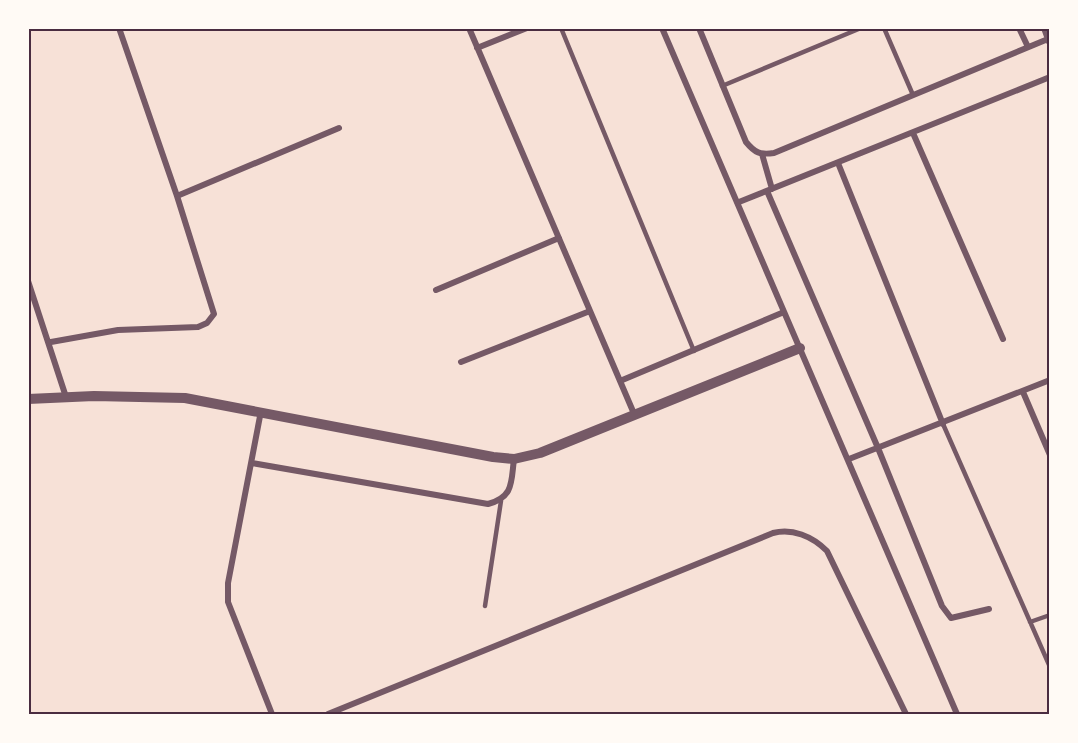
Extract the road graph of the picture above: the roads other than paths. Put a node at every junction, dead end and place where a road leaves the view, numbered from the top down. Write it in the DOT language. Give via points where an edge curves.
graph roads {
  1 [pos="119,28"];
  2 [pos="469,28"];
  3 [pos="527,28"];
  4 [pos="561,28"];
  5 [pos="662,28"];
  6 [pos="699,28"];
  7 [pos="861,28"];
  8 [pos="884,28"];
  9 [pos="1019,28"];
  10 [pos="1044,28"];
  11 [pos="1049,40"];
  12 [pos="1028,47"];
  13 [pos="477,48"];
  14 [pos="1050,77"];
  15 [pos="721,86"];
  16 [pos="913,95"];
  17 [pos="339,128"];
  18 [pos="913,133"];
  19 [pos="762,154"];
  20 [pos="838,163"];
  21 [pos="770,190"];
  22 [pos="177,196"];
  23 [pos="739,202"];
  24 [pos="559,237"];
  25 [pos="28,281"];
  26 [pos="436,290"];
  27 [pos="590,311"];
  28 [pos="784,312"];
  29 [pos="1003,339"];
  30 [pos="51,342"];
  31 [pos="800,348"];
  32 [pos="694,351"];
  33 [pos="461,363"];
  34 [pos="1050,380"];
  35 [pos="620,381"];
  36 [pos="1023,392"];
  37 [pos="66,397"];
  38 [pos="28,399"];
  39 [pos="261,411"];
  40 [pos="635,416"];
  41 [pos="943,424"];
  42 [pos="878,448"];
  43 [pos="1050,454"];
  44 [pos="514,459"];
  45 [pos="849,459"];
  46 [pos="252,463"];
  47 [pos="501,501"];
  48 [pos="485,606"];
  49 [pos="989,609"];
  50 [pos="1050,615"];
  51 [pos="1030,622"];
  52 [pos="1050,667"];
  53 [pos="272,714"];
  54 [pos="328,714"];
  55 [pos="906,714"];
  56 [pos="957,714"];
  1 -- 22 [label="street"];
  2 -- 13 [label="street"];
  3 -- 13 [label="street"];
  4 -- 32 [label="lane"];
  5 -- 23 [label="street"];
  6 -- 15 [label="street"];
  7 -- 15 [label="lane"];
  8 -- 16 [label="lane"];
  9 -- 12 [label="street"];
  10 -- 11 [label="street"];
  11 -- 12 [label="street"];
  12 -- 16 [label="street"];
  13 -- 24 [label="street"];
  14 -- 18 [label="street"];
  15 -- 19 [label="street" via="746,142 754,152"];
  16 -- 19 [label="street" via="774,153"];
  17 -- 22 [label="street"];
  18 -- 20 [label="street"];
  18 -- 29 [label="street"];
  19 -- 21 [label="street"];
  20 -- 21 [label="street"];
  20 -- 41 [label="street"];
  21 -- 23 [label="street"];
  21 -- 42 [label="street"];
  22 -- 30 [label="street" via="213,306 214,314 207,323 198,327 118,330"];
  23 -- 28 [label="street"];
  24 -- 26 [label="street"];
  24 -- 27 [label="street"];
  25 -- 30 [label="street"];
  27 -- 33 [label="street"];
  27 -- 35 [label="street"];
  28 -- 31 [label="street"];
  28 -- 32 [label="street"];
  30 -- 37 [label="street"];
  31 -- 40 [label="street"];
  31 -- 45 [label="street"];
  32 -- 35 [label="street"];
  34 -- 36 [label="street"];
  35 -- 40 [label="street"];
  36 -- 41 [label="street"];
  36 -- 43 [label="street"];
  37 -- 38 [label="street"];
  37 -- 39 [label="street" via="185,398"];
  39 -- 44 [label="street"];
  39 -- 46 [label="street"];
  40 -- 44 [label="street" via="540,453"];
  41 -- 42 [label="street"];
  41 -- 51 [label="lane"];
  42 -- 45 [label="street"];
  42 -- 49 [label="street" via="946,615 958,618"];
  44 -- 47 [label="street" via="510,490"];
  45 -- 56 [label="street"];
  46 -- 47 [label="street" via="488,504"];
  46 -- 53 [label="street" via="228,583 228,603"];
  47 -- 48 [label="lane"];
  50 -- 51 [label="lane"];
  51 -- 52 [label="lane"];
  54 -- 55 [label="street" via="788,530 827,550"];
}
